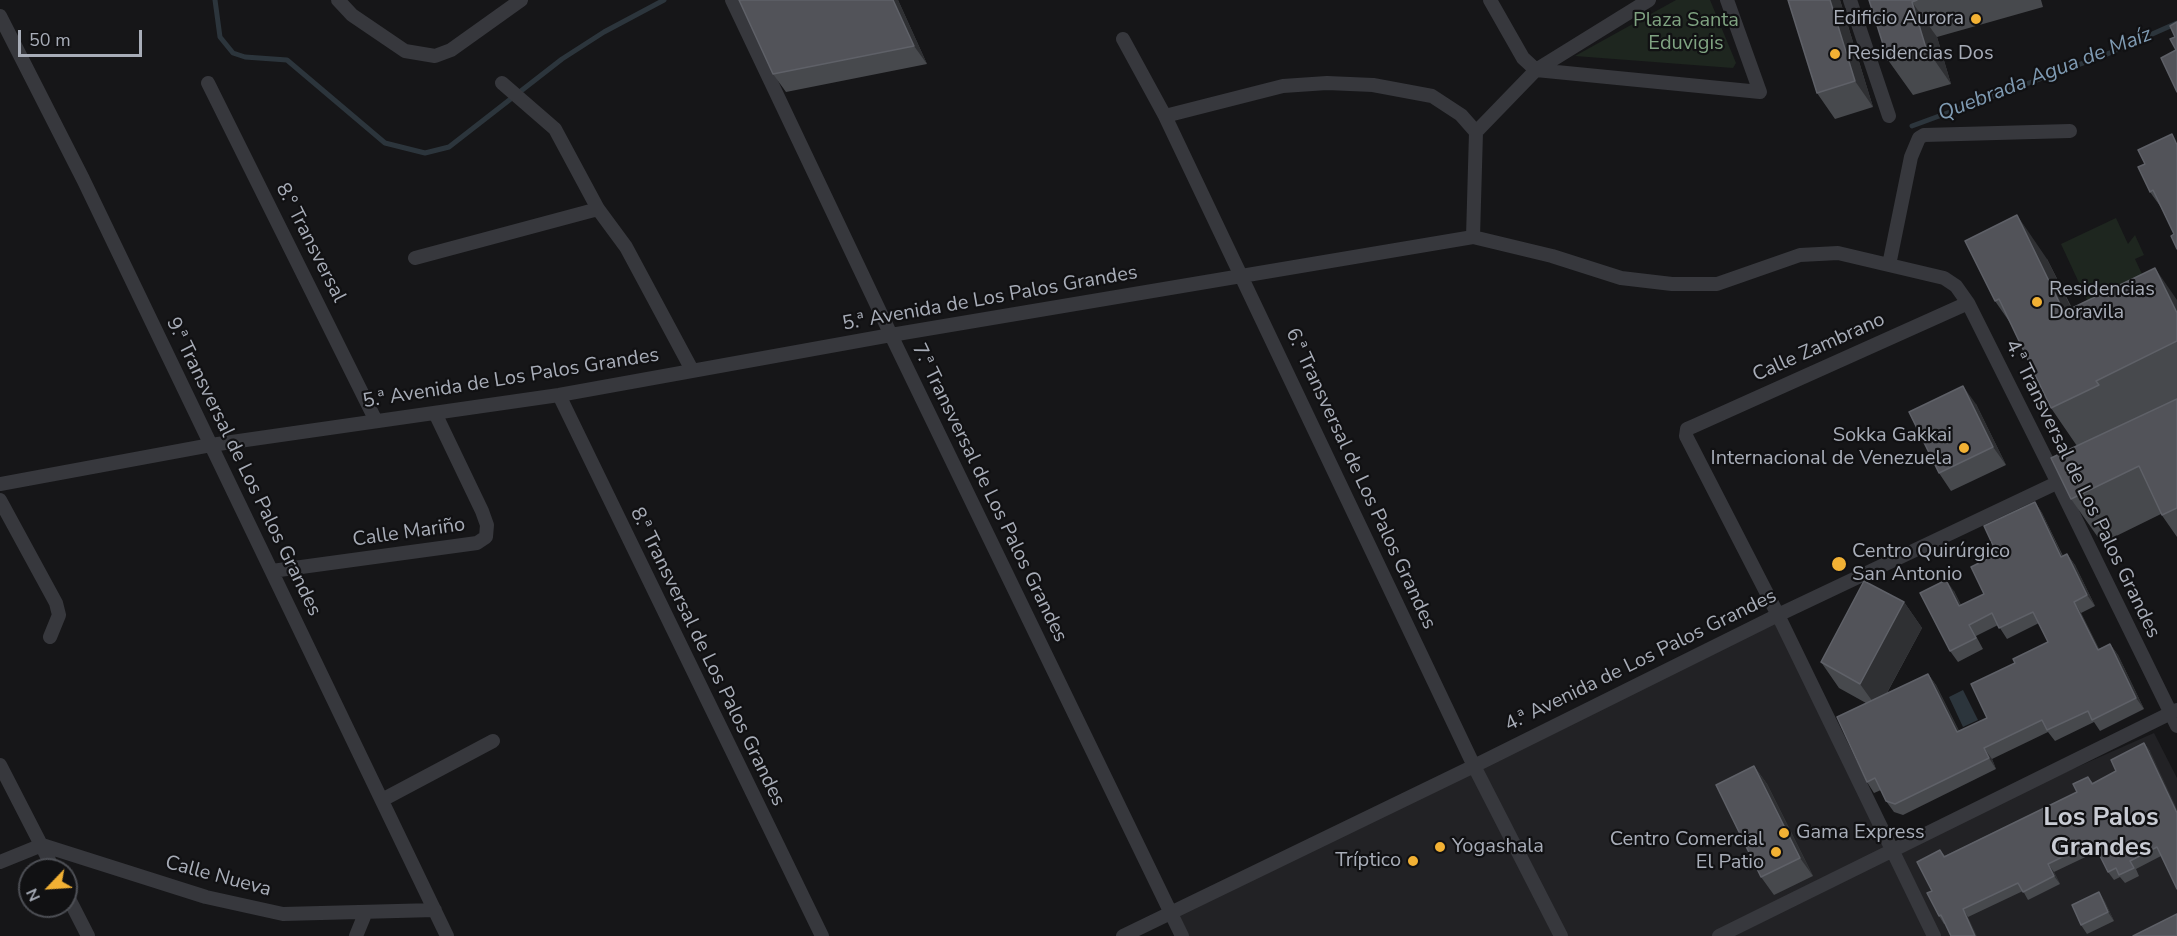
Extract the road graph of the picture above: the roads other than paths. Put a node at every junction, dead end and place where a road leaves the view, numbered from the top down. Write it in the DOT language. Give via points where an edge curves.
graph roads {
  1 [pos="338,0"];
  2 [pos="521,0"];
  3 [pos="732,0"];
  4 [pos="1490,0"];
  5 [pos="1649,0"];
  6 [pos="1727,0"];
  7 [pos="1850,0"];
  8 [pos="0,16"];
  9 [pos="1123,39"];
  10 [pos="1536,70"];
  11 [pos="207,83"];
  12 [pos="502,83"];
  13 [pos="1165,116"];
  14 [pos="1889,116"];
  15 [pos="2070,131"];
  16 [pos="1476,132"];
  17 [pos="598,209"];
  18 [pos="1473,237"];
  19 [pos="415,258"];
  20 [pos="1889,265"];
  21 [pos="1243,276"];
  22 [pos="1968,303"];
  23 [pos="891,335"];
  24 [pos="692,370"];
  25 [pos="559,395"];
  26 [pos="435,413"];
  27 [pos="376,421"];
  28 [pos="211,445"];
  29 [pos="2078,473"];
  30 [pos="2058,482"];
  31 [pos="0,484"];
  32 [pos="0,500"];
  33 [pos="272,571"];
  34 [pos="1778,615"];
  35 [pos="50,638"];
  36 [pos="2175,716"];
  37 [pos="493,741"];
  38 [pos="0,765"];
  39 [pos="1474,766"];
  40 [pos="382,800"];
  41 [pos="42,845"];
  42 [pos="1892,850"];
  43 [pos="48,858"];
  44 [pos="0,862"];
  45 [pos="435,910"];
  46 [pos="1171,912"];
  47 [pos="365,914"];
  48 [pos="78,916"];
  49 [pos="88,936"];
  50 [pos="356,936"];
  51 [pos="447,936"];
  52 [pos="822,936"];
  53 [pos="1123,936"];
  54 [pos="1182,936"];
  55 [pos="1561,936"];
  56 [pos="1719,936"];
  57 [pos="1934,936"];
  1 -- 2 [label="street" via="352,15 405,51 435,57 451,50"];
  3 -- 23 [label="street, 7.ª Transversal de Los Palos Grandes"];
  4 -- 10 [label="street" via="1523,58"];
  5 -- 10 [label="street"];
  6 -- 10 [label="street" via="1760,92"];
  7 -- 14 [label="street"];
  8 -- 28 [label="street, 9.ª Transversal de Los Palos Grandes"];
  9 -- 13 [label="street, 6.ª Transversal de Los Palos Grandes"];
  10 -- 16 [label="street"];
  11 -- 27 [label="street, 8.° Transversal"];
  12 -- 17 [label="street" via="555,129"];
  13 -- 16 [label="street" via="1283,86 1373,85 1432,96"];
  13 -- 21 [label="street, 6.ª Transversal de Los Palos Grandes"];
  15 -- 20 [label="street" via="1919,138 1911,156"];
  16 -- 18 [label="street"];
  17 -- 19 [label="street"];
  17 -- 24 [label="street" via="626,248"];
  18 -- 20 [label="street, 5.ª Avenida de Los Palos Grandes" via="1552,256 1621,279 1672,284 1717,284 1800,255 1838,253"];
  18 -- 21 [label="street, 5.ª Avenida de Los Palos Grandes"];
  20 -- 22 [label="street, 5.ª Avenida de Los Palos Grandes" via="1944,278 1956,286"];
  21 -- 23 [label="street, 5.ª Avenida de Los Palos Grandes"];
  21 -- 39 [label="street, 6.ª Transversal de Los Palos Grandes"];
  22 -- 30 [label="street, 4.ª Transversal de Los Palos Grandes"];
  22 -- 34 [label="street, Calle Zambrano" via="1687,429 1686,436"];
  23 -- 24 [label="street, 5.ª Avenida de Los Palos Grandes"];
  23 -- 46 [label="street, 7.ª Transversal de Los Palos Grandes"];
  24 -- 25 [label="street, 5.ª Avenida de Los Palos Grandes"];
  25 -- 26 [label="street, 5.ª Avenida de Los Palos Grandes"];
  25 -- 52 [label="street, 8.ª Transversal de Los Palos Grandes"];
  26 -- 27 [label="street, 5.ª Avenida de Los Palos Grandes"];
  26 -- 33 [label="street, Calle Mariño" via="482,511 486,537 477,543"];
  27 -- 28 [label="street, 5.ª Avenida de Los Palos Grandes"];
  28 -- 31 [label="street, 5.ª Avenida de Los Palos Grandes"];
  28 -- 33 [label="street, 9.ª Transversal de Los Palos Grandes"];
  29 -- 30 [label="street, 4.ª Avenida de Los Palos Grandes"];
  30 -- 34 [label="street, 4.ª Avenida de Los Palos Grandes"];
  30 -- 36 [label="street, 4.ª Transversal de Los Palos Grandes"];
  32 -- 35 [label="street" via="56,603 59,615"];
  33 -- 40 [label="street, 9.ª Transversal de Los Palos Grandes"];
  34 -- 39 [label="street, 4.ª Avenida de Los Palos Grandes"];
  34 -- 42 [label="street"];
  36 -- 42 [label="street"];
  37 -- 40 [label="street"];
  38 -- 41 [label="street"];
  39 -- 46 [label="street, 4.ª Avenida de Los Palos Grandes"];
  39 -- 55 [label="street, 6.ª Transversal de Los Palos Grandes"];
  40 -- 45 [label="street, 9.ª Transversal de Los Palos Grandes"];
  41 -- 43 [label="street"];
  41 -- 44 [label="street"];
  41 -- 47 [label="street, Calle Nueva" via="206,897 283,914"];
  42 -- 56 [label="street"];
  42 -- 57 [label="street"];
  45 -- 47 [label="street, Calle Nueva"];
  45 -- 51 [label="street, 9.ª Transversal de Los Palos Grandes"];
  46 -- 53 [label="street, 4.ª Avenida de Los Palos Grandes"];
  46 -- 54 [label="street, 7.ª Transversal de Los Palos Grandes"];
  47 -- 50 [label="street"];
  48 -- 49 [label="street"];
}
